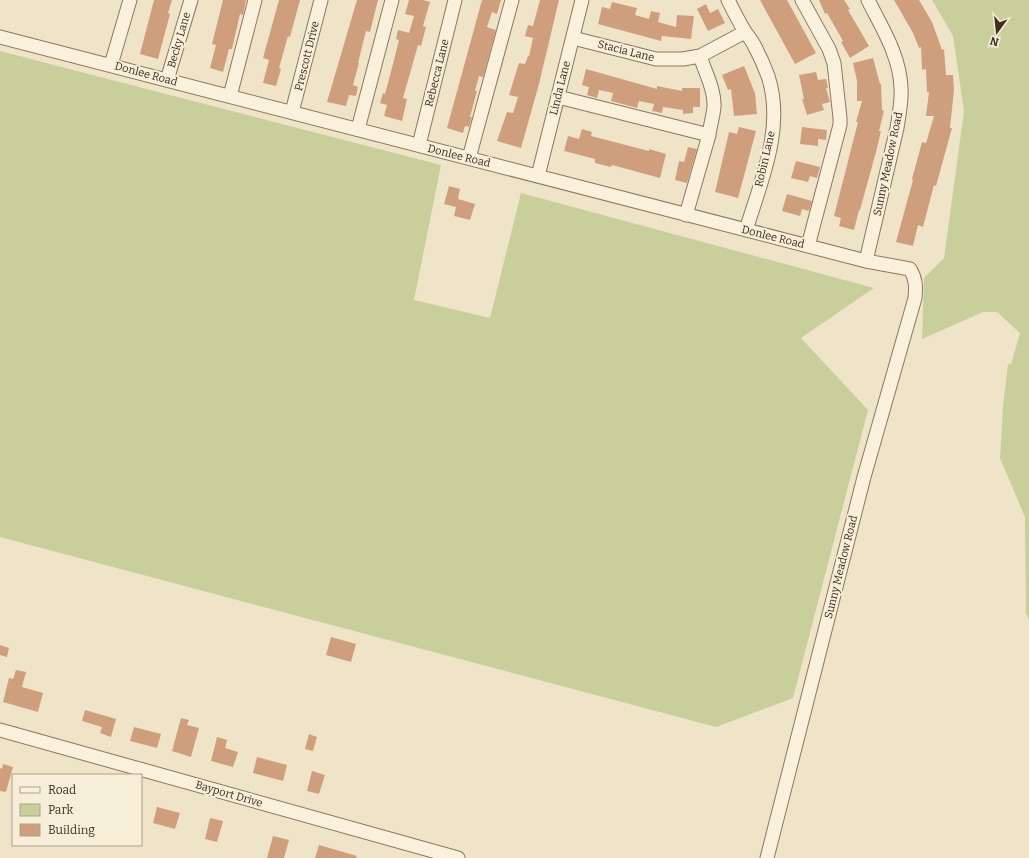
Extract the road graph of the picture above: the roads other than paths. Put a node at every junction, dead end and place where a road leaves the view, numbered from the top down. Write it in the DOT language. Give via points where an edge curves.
graph roads {
  1 [pos="130,0"];
  2 [pos="191,0"];
  3 [pos="255,0"];
  4 [pos="321,0"];
  5 [pos="392,0"];
  6 [pos="455,0"];
  7 [pos="512,0"];
  8 [pos="582,0"];
  9 [pos="728,0"];
  10 [pos="802,0"];
  11 [pos="868,0"];
  12 [pos="744,32"];
  13 [pos="0,36"];
  14 [pos="573,38"];
  15 [pos="700,56"];
  16 [pos="111,65"];
  17 [pos="168,80"];
  18 [pos="230,96"];
  19 [pos="558,97"];
  20 [pos="292,112"];
  21 [pos="358,130"];
  22 [pos="709,135"];
  23 [pos="419,145"];
  24 [pos="469,158"];
  25 [pos="538,176"];
  26 [pos="686,215"];
  27 [pos="746,230"];
  28 [pos="808,246"];
  29 [pos="866,261"];
  30 [pos="915,278"];
  31 [pos="0,730"];
  32 [pos="458,858"];
  33 [pos="767,858"];
  1 -- 16 [label="street"];
  2 -- 17 [label="street, Becky Lane"];
  3 -- 18 [label="street"];
  4 -- 20 [label="street, Prescott Drive"];
  5 -- 21 [label="street"];
  6 -- 23 [label="street, Rebecca Lane"];
  7 -- 24 [label="street"];
  8 -- 14 [label="street, Linda Lane"];
  9 -- 12 [label="street, Robin Lane"];
  10 -- 28 [label="street" via="834,63 840,118"];
  11 -- 29 [label="street, Sunny Meadow Road" via="894,53 901,88 897,128"];
  12 -- 15 [label="street, Stacia Lane"];
  12 -- 27 [label="street, Robin Lane" via="754,44 767,74 774,111 769,152"];
  13 -- 16 [label="street, Donlee Road"];
  14 -- 15 [label="street, Stacia Lane" via="656,59"];
  14 -- 19 [label="street, Linda Lane"];
  15 -- 22 [label="street" via="713,94 714,110"];
  16 -- 17 [label="street, Donlee Road"];
  17 -- 18 [label="street, Donlee Road"];
  18 -- 20 [label="street, Donlee Road"];
  19 -- 22 [label="street"];
  19 -- 25 [label="street, Linda Lane"];
  20 -- 21 [label="street, Donlee Road"];
  21 -- 23 [label="street, Donlee Road"];
  22 -- 26 [label="street"];
  23 -- 24 [label="street, Donlee Road"];
  24 -- 25 [label="street, Donlee Road"];
  25 -- 26 [label="street, Donlee Road"];
  26 -- 27 [label="street, Donlee Road"];
  27 -- 28 [label="street, Donlee Road"];
  28 -- 29 [label="street, Donlee Road"];
  29 -- 30 [label="street, Donlee Road" via="910,269"];
  30 -- 33 [label="street, Sunny Meadow Road" via="915,298 864,477"];
  31 -- 32 [label="street, Bayport Drive"];
}
